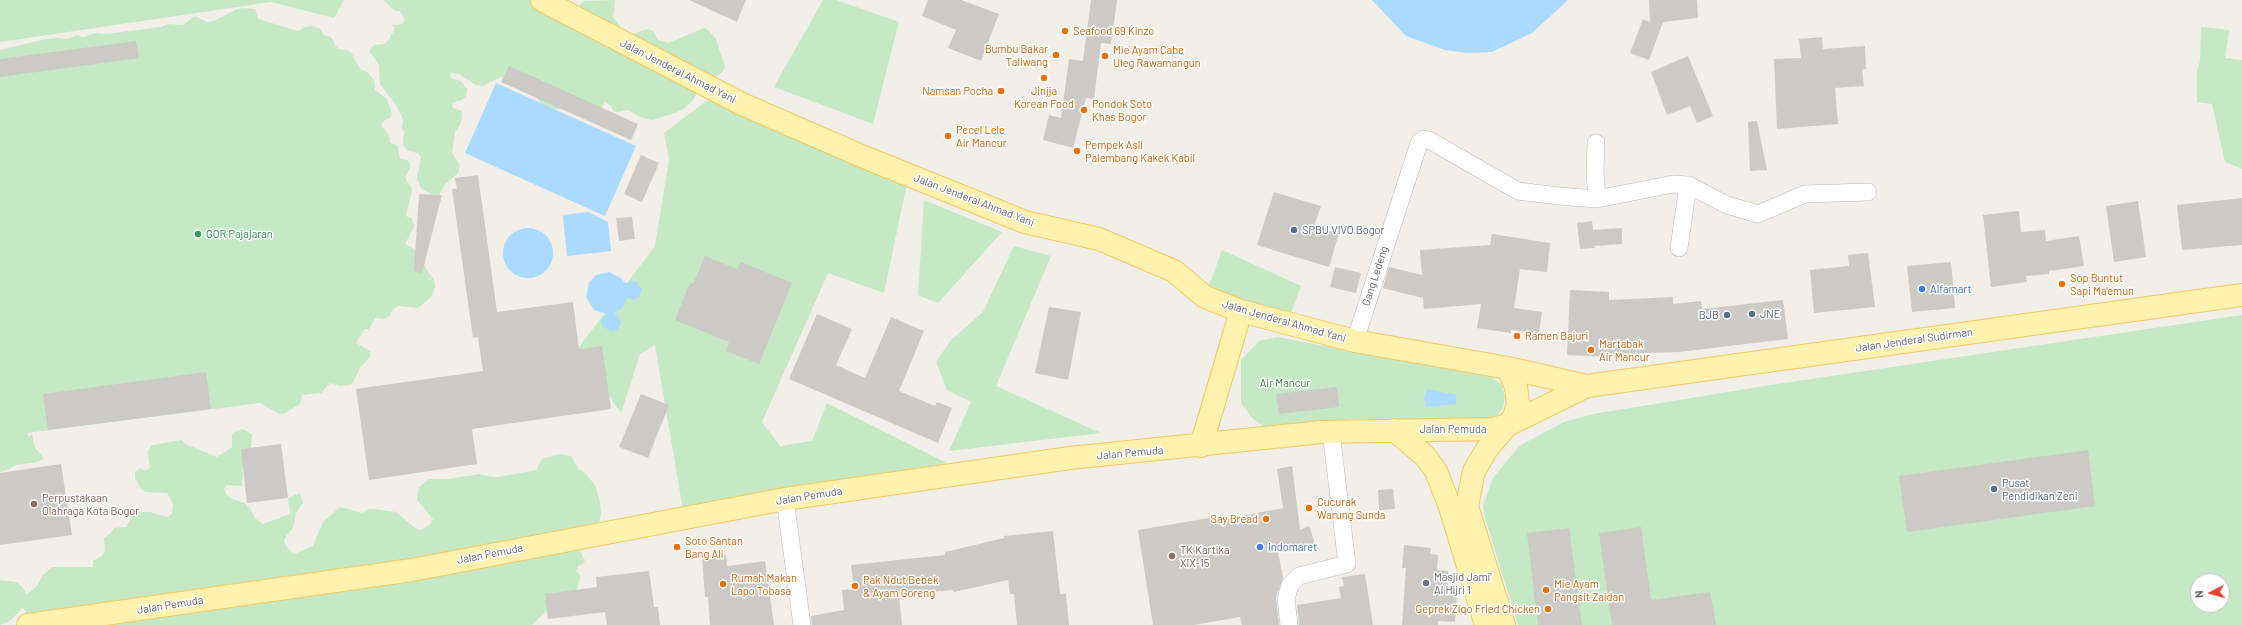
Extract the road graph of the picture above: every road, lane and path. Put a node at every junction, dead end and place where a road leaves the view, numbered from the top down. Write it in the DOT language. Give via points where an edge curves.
graph roads {
  1 [pos="542,0"];
  2 [pos="1596,143"];
  3 [pos="1688,185"];
  4 [pos="1868,192"];
  5 [pos="1597,199"];
  6 [pos="1679,248"];
  7 [pos="2242,295"];
  8 [pos="1240,311"];
  9 [pos="1355,341"];
  10 [pos="1508,368"];
  11 [pos="1587,386"];
  12 [pos="1510,424"];
  13 [pos="1394,430"];
  14 [pos="1331,432"];
  15 [pos="1201,446"];
  16 [pos="785,500"];
  17 [pos="28,625"];
  18 [pos="802,625"];
  19 [pos="1289,625"];
  20 [pos="1486,625"];
  21 [pos="1504,625"];
  1 -- 8 [label="main road, Jalan Jenderal Ahmad Yani" via="750,108 1025,222 1099,239 1174,271 1205,297"];
  2 -- 5 [label="street"];
  3 -- 4 [label="street" via="1727,205 1758,214 1805,194"];
  3 -- 5 [label="street" via="1674,184"];
  3 -- 6 [label="street"];
  5 -- 9 [label="street, Gang Ledeng" via="1518,191 1424,139 1419,143"];
  7 -- 11 [label="main road, Jalan Jenderal Sudirman"];
  8 -- 9 [label="main road, Jalan Jenderal Ahmad Yani"];
  8 -- 15 [label="main road"];
  9 -- 10 [label="main road, Jalan Jenderal Ahmad Yani"];
  10 -- 11 [label="main road, Jalan Jenderal Ahmad Yani"];
  10 -- 12 [label="main road" via="1516,387 1518,404"];
  11 -- 12 [label="main road, Jalan Pemuda"];
  12 -- 13 [label="main road, Jalan Pemuda" via="1483,430"];
  12 -- 21 [label="main road" via="1487,449 1474,472 1467,506"];
  13 -- 14 [label="main road, Jalan Pemuda"];
  13 -- 20 [label="main road" via="1425,456 1436,471 1450,507"];
  14 -- 15 [label="main road, Jalan Pemuda"];
  14 -- 19 [label="street" via="1347,564 1299,576 1290,585 1286,599"];
  15 -- 16 [label="main road, Jalan Pemuda" via="1070,458"];
  16 -- 17 [label="main road, Jalan Pemuda" via="412,570"];
  16 -- 18 [label="street"];
}
